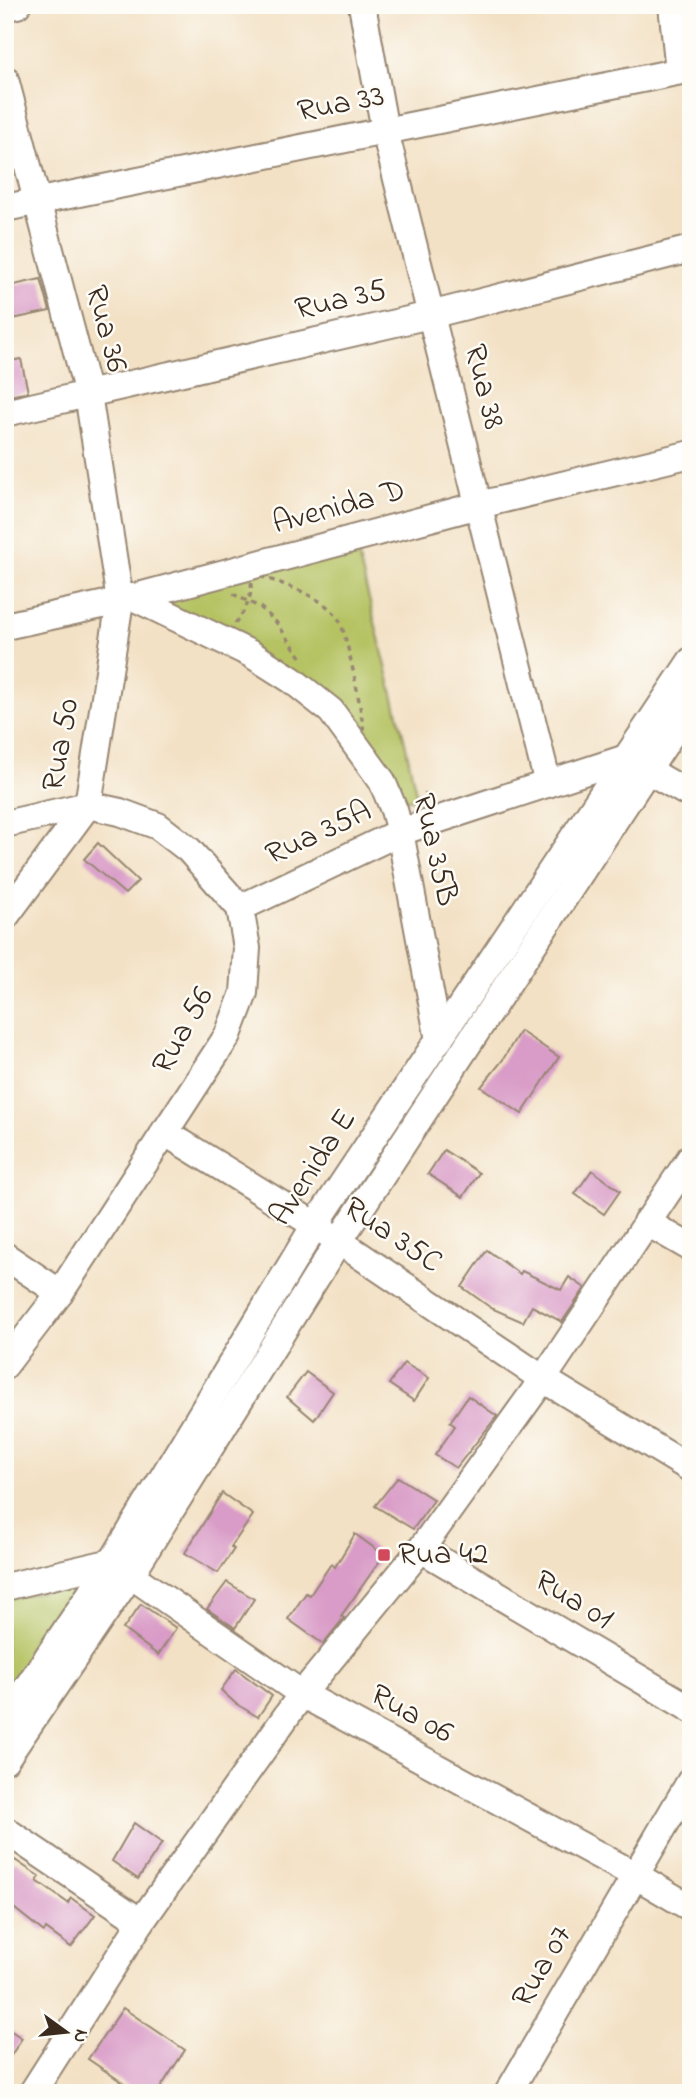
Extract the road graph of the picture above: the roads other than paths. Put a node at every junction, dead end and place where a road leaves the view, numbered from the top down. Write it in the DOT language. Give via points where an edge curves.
graph roads {
  1 [pos="17,5"];
  2 [pos="362,5"];
  3 [pos="672,5"];
  4 [pos="5,8"];
  5 [pos="685,70"];
  6 [pos="5,79"];
  7 [pos="385,131"];
  8 [pos="35,200"];
  9 [pos="5,208"];
  10 [pos="691,249"];
  11 [pos="430,315"];
  12 [pos="88,394"];
  13 [pos="5,413"];
  14 [pos="691,454"];
  15 [pos="479,505"];
  16 [pos="126,599"];
  17 [pos="5,626"];
  18 [pos="691,661"];
  19 [pos="691,705"];
  20 [pos="626,758"];
  21 [pos="649,771"];
  22 [pos="548,785"];
  23 [pos="691,795"];
  24 [pos="88,806"];
  25 [pos="5,824"];
  26 [pos="400,832"];
  27 [pos="240,908"];
  28 [pos="5,917"];
  29 [pos="439,1040"];
  30 [pos="164,1132"];
  31 [pos="691,1157"];
  32 [pos="646,1222"];
  33 [pos="315,1225"];
  34 [pos="339,1241"];
  35 [pos="691,1248"];
  36 [pos="5,1256"];
  37 [pos="60,1293"];
  38 [pos="5,1365"];
  39 [pos="543,1379"];
  40 [pos="691,1469"];
  41 [pos="421,1549"];
  42 [pos="121,1568"];
  43 [pos="5,1587"];
  44 [pos="302,1694"];
  45 [pos="691,1709"];
  46 [pos="5,1720"];
  47 [pos="5,1760"];
  48 [pos="691,1780"];
  49 [pos="5,1830"];
  50 [pos="635,1875"];
  51 [pos="691,1908"];
  52 [pos="141,1923"];
  53 [pos="32,2093"];
  54 [pos="508,2093"];
  1 -- 4 [label="street"];
  2 -- 7 [label="street, Rua 38"];
  3 -- 5 [label="street"];
  5 -- 7 [label="street, Rua 33"];
  6 -- 8 [label="street, Rua 36"];
  7 -- 8 [label="street, Rua 33"];
  7 -- 11 [label="street, Rua 38"];
  8 -- 9 [label="street, Rua 33"];
  8 -- 12 [label="street, Rua 36"];
  10 -- 11 [label="street, Rua 35"];
  11 -- 12 [label="street, Rua 35"];
  11 -- 15 [label="street, Rua 38"];
  12 -- 13 [label="street, Rua 35"];
  12 -- 16 [label="street, Rua 36"];
  14 -- 15 [label="street, Avenida D"];
  15 -- 16 [label="street, Avenida D"];
  15 -- 22 [label="street, Rua 38"];
  16 -- 17 [label="street, Avenida D"];
  16 -- 24 [label="street, Rua 50"];
  16 -- 26 [label="street, Rua 35B" via="251,654 331,711 382,781"];
  18 -- 20 [label="street, Avenida E"];
  19 -- 21 [label="street, Avenida E"];
  20 -- 21 [label="street"];
  20 -- 22 [label="street, Rua 35A"];
  20 -- 29 [label="street, Avenida E"];
  21 -- 23 [label="street"];
  21 -- 34 [label="street, Avenida E"];
  22 -- 26 [label="street, Rua 35A"];
  24 -- 25 [label="street"];
  24 -- 27 [label="street" via="158,826 189,850"];
  24 -- 28 [label="street, Rua 50"];
  26 -- 27 [label="street, Rua 35A"];
  26 -- 29 [label="street, Rua 35B"];
  27 -- 30 [label="street, Rua 56" via="247,948 244,993 228,1035"];
  29 -- 33 [label="street, Avenida E"];
  30 -- 33 [label="street, Rua 35C"];
  30 -- 37 [label="street, Rua 56"];
  31 -- 32 [label="street"];
  32 -- 35 [label="street"];
  32 -- 39 [label="street"];
  33 -- 34 [label="street, Rua 35C"];
  33 -- 42 [label="street, Avenida E"];
  34 -- 39 [label="street, Rua 35C"];
  34 -- 42 [label="street, Avenida E"];
  36 -- 37 [label="street"];
  37 -- 38 [label="street, Rua 56"];
  39 -- 40 [label="street, Rua 35C"];
  39 -- 41 [label="street"];
  41 -- 44 [label="street"];
  41 -- 45 [label="street, Rua 01"];
  42 -- 43 [label="street"];
  42 -- 44 [label="street, Rua 06"];
  42 -- 46 [label="street, Avenida E"];
  42 -- 47 [label="street, Avenida E"];
  44 -- 50 [label="street, Rua 06"];
  44 -- 52 [label="street"];
  48 -- 50 [label="street, Rua 07"];
  49 -- 52 [label="street"];
  50 -- 51 [label="street, Rua 06"];
  50 -- 54 [label="street, Rua 07"];
  52 -- 53 [label="street"];
}
